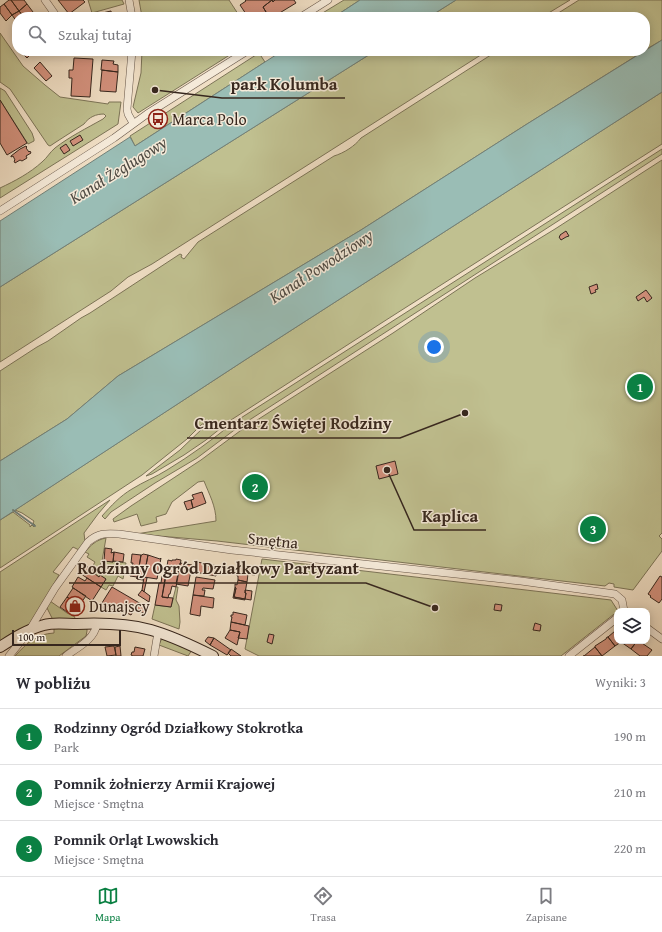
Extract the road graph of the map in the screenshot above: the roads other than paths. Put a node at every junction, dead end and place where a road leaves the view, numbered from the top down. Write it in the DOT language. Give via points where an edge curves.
graph roads {
  1 [pos="45,0"];
  2 [pos="129,0"];
  3 [pos="328,0"];
  4 [pos="53,12"];
  5 [pos="131,12"];
  6 [pos="309,12"];
  7 [pos="132,56"];
  8 [pos="239,56"];
  9 [pos="133,123"];
  10 [pos="0,211"];
  11 [pos="623,608"];
  12 [pos="614,620"];
  13 [pos="97,624"];
  14 [pos="650,630"];
  15 [pos="29,631"];
  16 [pos="158,632"];
  17 [pos="662,639"];
  18 [pos="0,647"];
  19 [pos="9,656"];
  20 [pos="66,656"];
  21 [pos="154,656"];
  22 [pos="213,656"];
  23 [pos="569,656"];
  1 -- 4 [label="street"];
  2 -- 5 [label="street"];
  3 -- 6 [label="street"];
  7 -- 9 [label="street" via="127,109"];
  8 -- 9 [label="street"];
  9 -- 10 [label="street" via="114,138"];
  11 -- 15 [label="street, Smętna" via="622,600 615,594 232,550 119,534 101,534 88,542 55,588"];
  12 -- 23 [label="street"];
  13 -- 15 [label="street" via="47,624"];
  13 -- 16 [label="street" via="138,627"];
  13 -- 20 [label="street" via="93,635"];
  14 -- 17 [label="street"];
  15 -- 18 [label="street"];
  15 -- 19 [label="street"];
  16 -- 21 [label="street"];
  16 -- 22 [label="street"];
}
